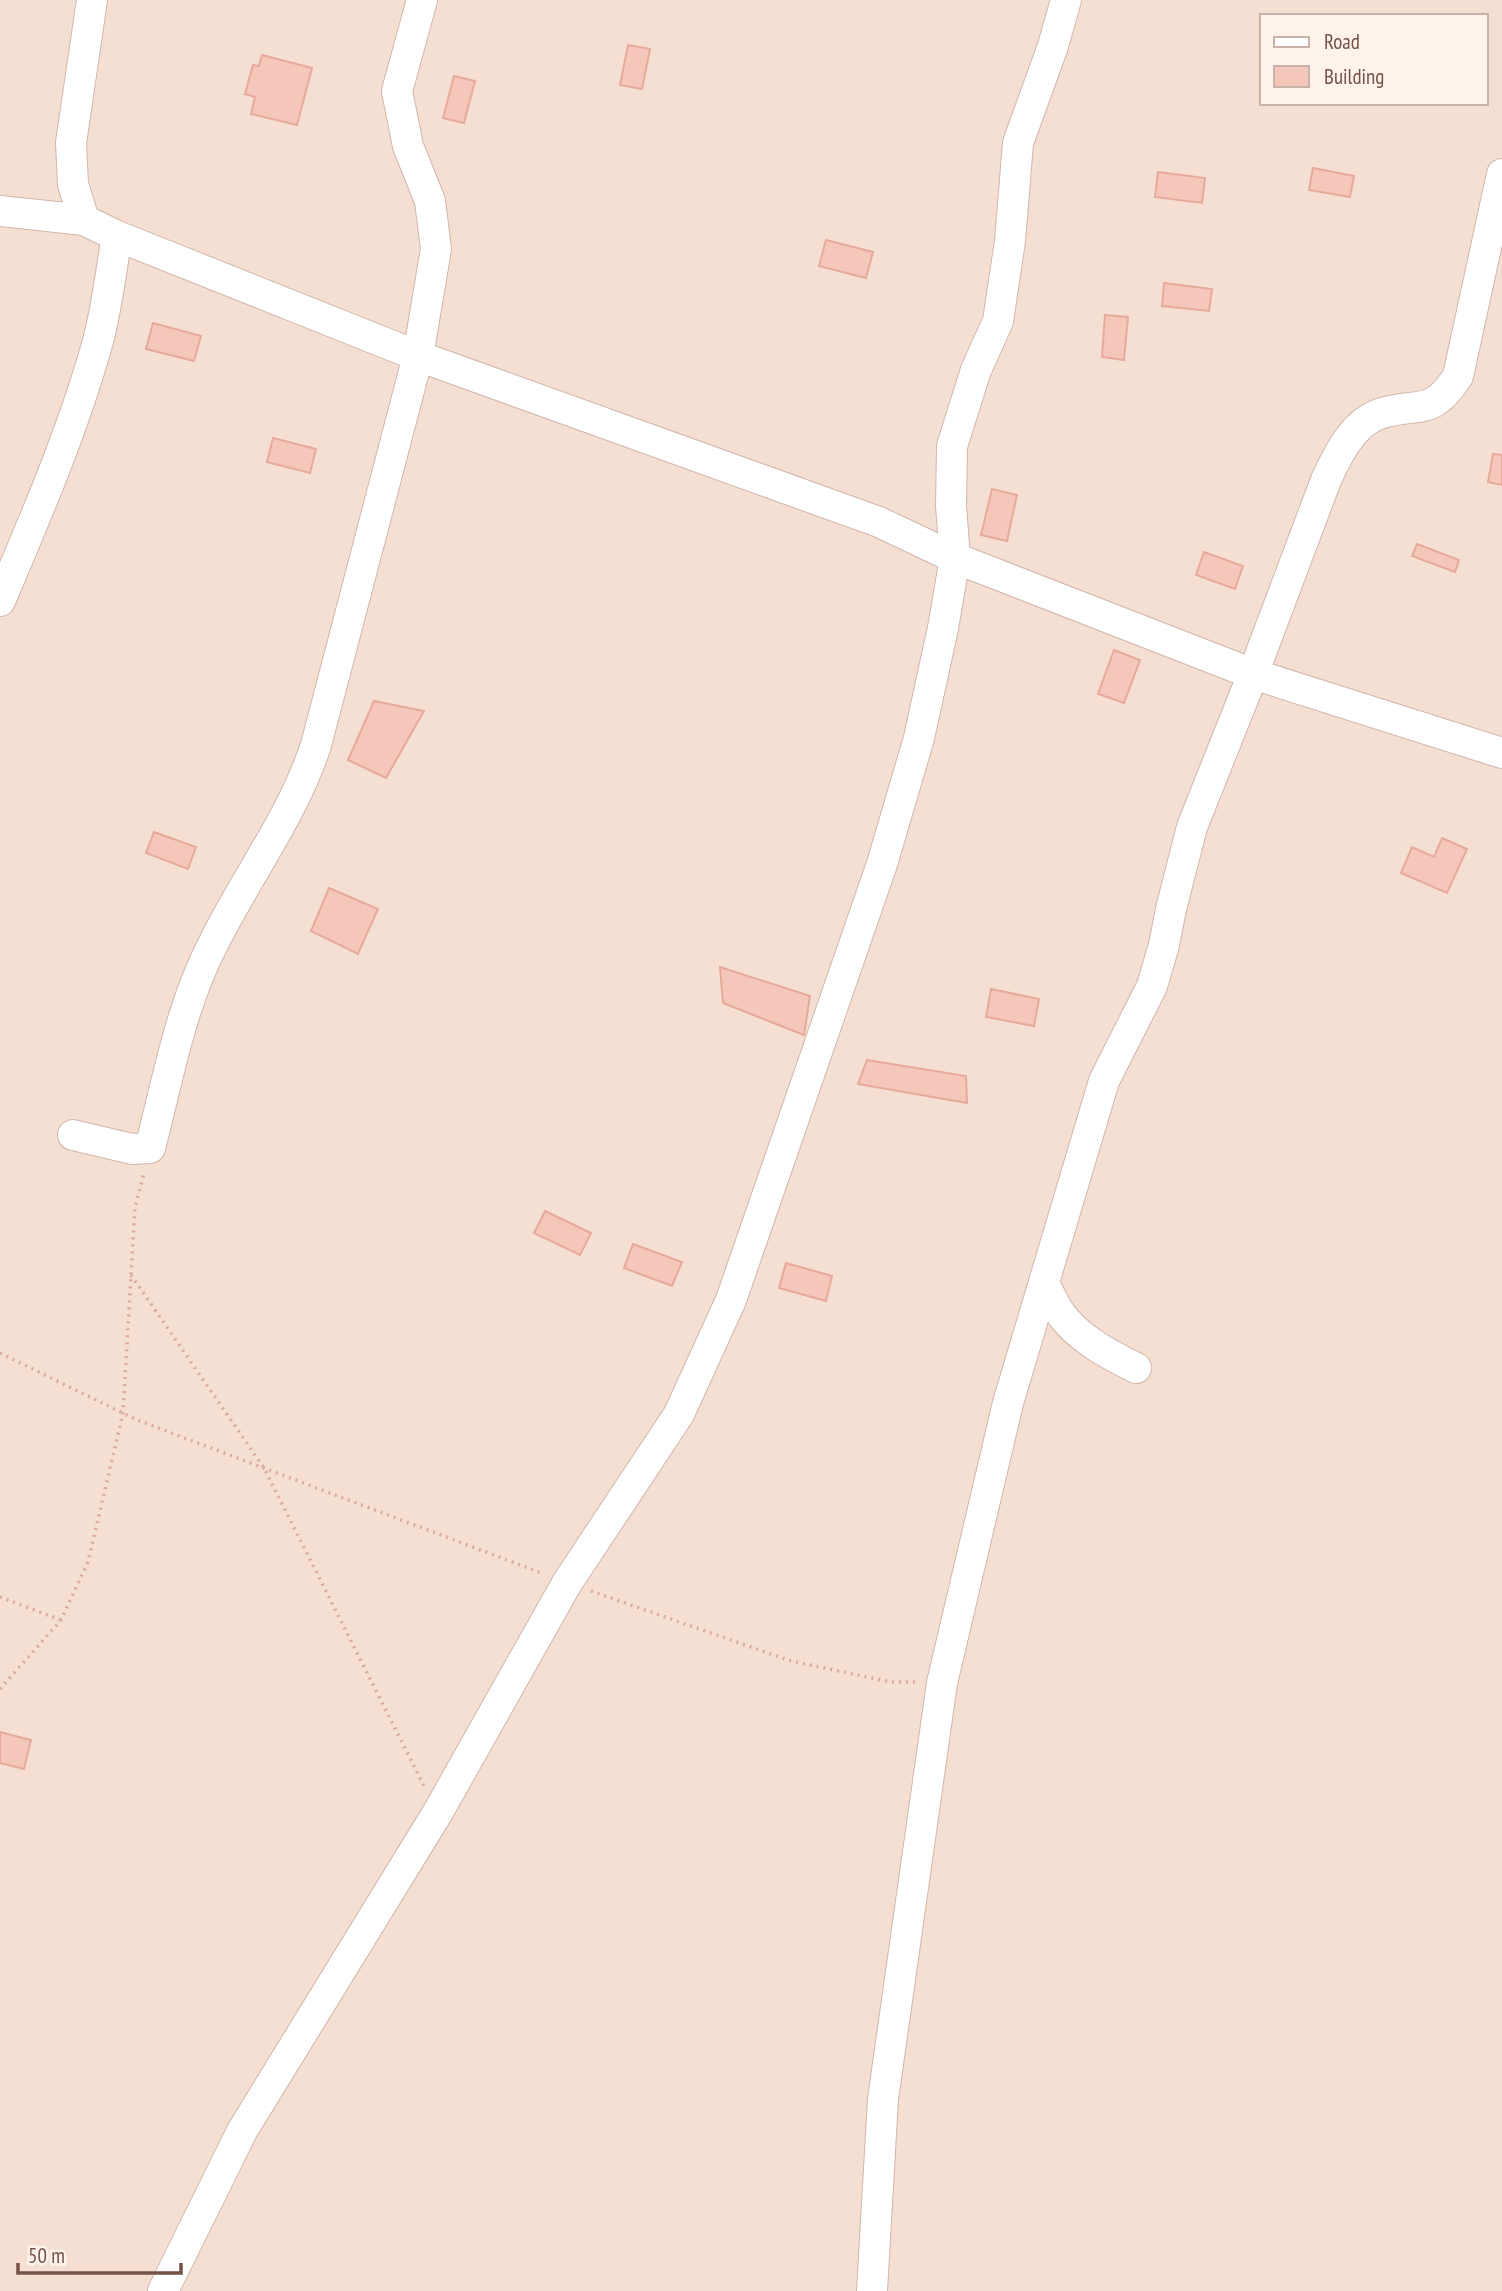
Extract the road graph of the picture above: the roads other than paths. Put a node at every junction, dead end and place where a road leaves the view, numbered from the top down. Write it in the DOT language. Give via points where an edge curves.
graph roads {
  1 [pos="92,0"];
  2 [pos="422,0"];
  3 [pos="1066,0"];
  4 [pos="1502,174"];
  5 [pos="0,211"];
  6 [pos="84,220"];
  7 [pos="117,236"];
  8 [pos="418,356"];
  9 [pos="955,558"];
  10 [pos="0,601"];
  11 [pos="1254,674"];
  12 [pos="1502,754"];
  13 [pos="73,1135"];
  14 [pos="1044,1283"];
  15 [pos="1136,1368"];
  16 [pos="163,2291"];
  17 [pos="872,2291"];
  1 -- 6 [label="street" via="71,143 74,184"];
  2 -- 8 [label="street" via="397,90 408,146 430,201 436,248"];
  3 -- 9 [label="street" via="1018,143 998,321 976,370 953,446"];
  4 -- 11 [label="street" via="1458,376 1438,401 1380,414 1351,436 1326,480"];
  5 -- 6 [label="street"];
  6 -- 7 [label="street"];
  7 -- 8 [label="street"];
  7 -- 10 [label="street" via="98,341 70,432"];
  8 -- 9 [label="street" via="879,522"];
  8 -- 13 [label="street" via="312,756 295,797 212,945 169,1065 150,1148 132,1149"];
  9 -- 11 [label="street"];
  9 -- 16 [label="street" via="919,738 882,864 731,1300 679,1414 567,1583 438,1812 242,2131"];
  11 -- 12 [label="street"];
  11 -- 14 [label="street" via="1192,827 1152,986 1104,1081"];
  14 -- 15 [label="street" via="1060,1312 1084,1337"];
  14 -- 17 [label="street" via="1008,1403 943,1683 883,2099"];
}
